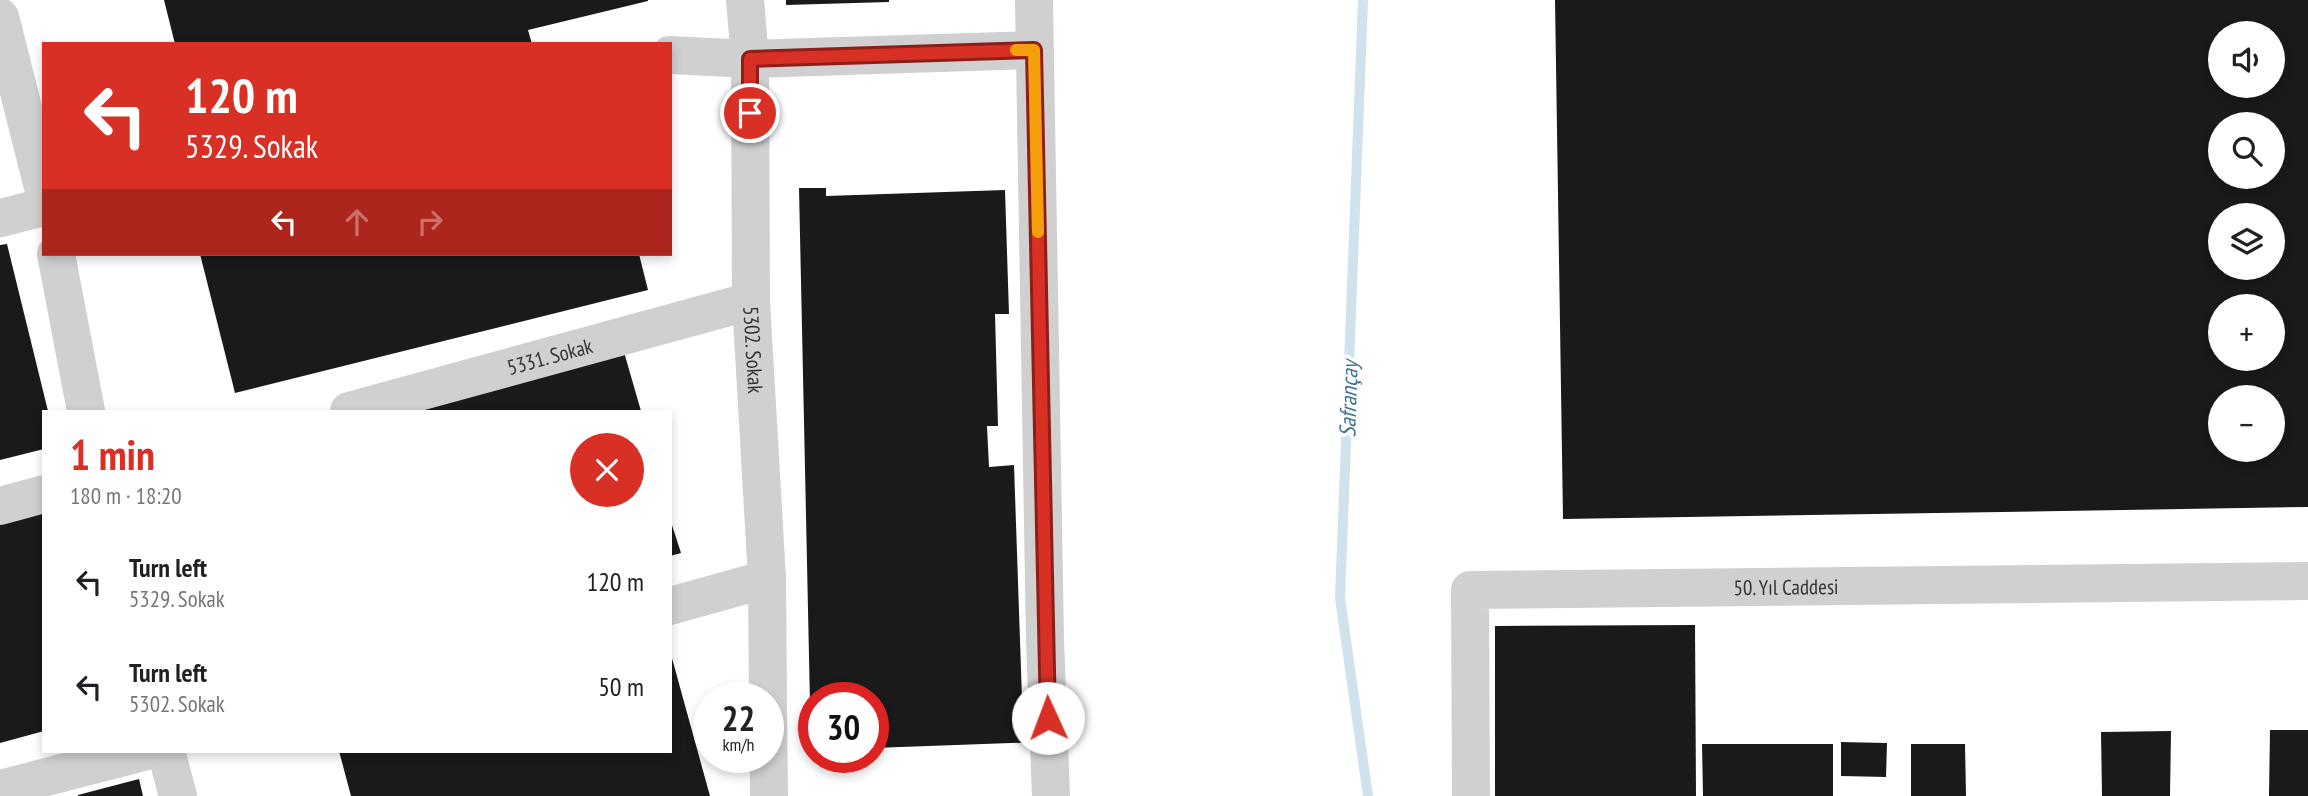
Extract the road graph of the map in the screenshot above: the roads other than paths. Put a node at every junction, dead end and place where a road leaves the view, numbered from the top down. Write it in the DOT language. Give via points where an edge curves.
graph roads {
  1 [pos="745,0"];
  2 [pos="1034,0"];
  3 [pos="0,17"];
  4 [pos="1034,50"];
  5 [pos="672,55"];
  6 [pos="750,59"];
  7 [pos="42,183"];
  8 [pos="42,208"];
  9 [pos="0,218"];
  10 [pos="57,256"];
  11 [pos="751,301"];
  12 [pos="86,410"];
  13 [pos="353,410"];
  14 [pos="42,495"];
  15 [pos="0,506"];
  16 [pos="766,579"];
  17 [pos="2308,582"];
  18 [pos="672,605"];
  19 [pos="768,682"];
  20 [pos="139,753"];
  21 [pos="167,753"];
  22 [pos="769,773"];
  23 [pos="0,789"];
  24 [pos="178,796"];
  25 [pos="769,796"];
  26 [pos="1051,796"];
  27 [pos="1471,796"];
  1 -- 6 [label="street, 5302. Sokak"];
  2 -- 4 [label="street"];
  3 -- 7 [label="street"];
  4 -- 6 [label="street"];
  4 -- 26 [label="street"];
  5 -- 6 [label="street"];
  6 -- 11 [label="street, 5302. Sokak"];
  8 -- 9 [label="street"];
  10 -- 12 [label="street"];
  11 -- 13 [label="street, 5331. Sokak"];
  11 -- 16 [label="street, 5302. Sokak"];
  14 -- 15 [label="street"];
  16 -- 18 [label="street"];
  16 -- 19 [label="street, 5302. Sokak"];
  17 -- 27 [label="street, 50. Yıl Caddesi" via="1470,590"];
  20 -- 23 [label="street"];
  21 -- 24 [label="street"];
  22 -- 25 [label="street"];
}
